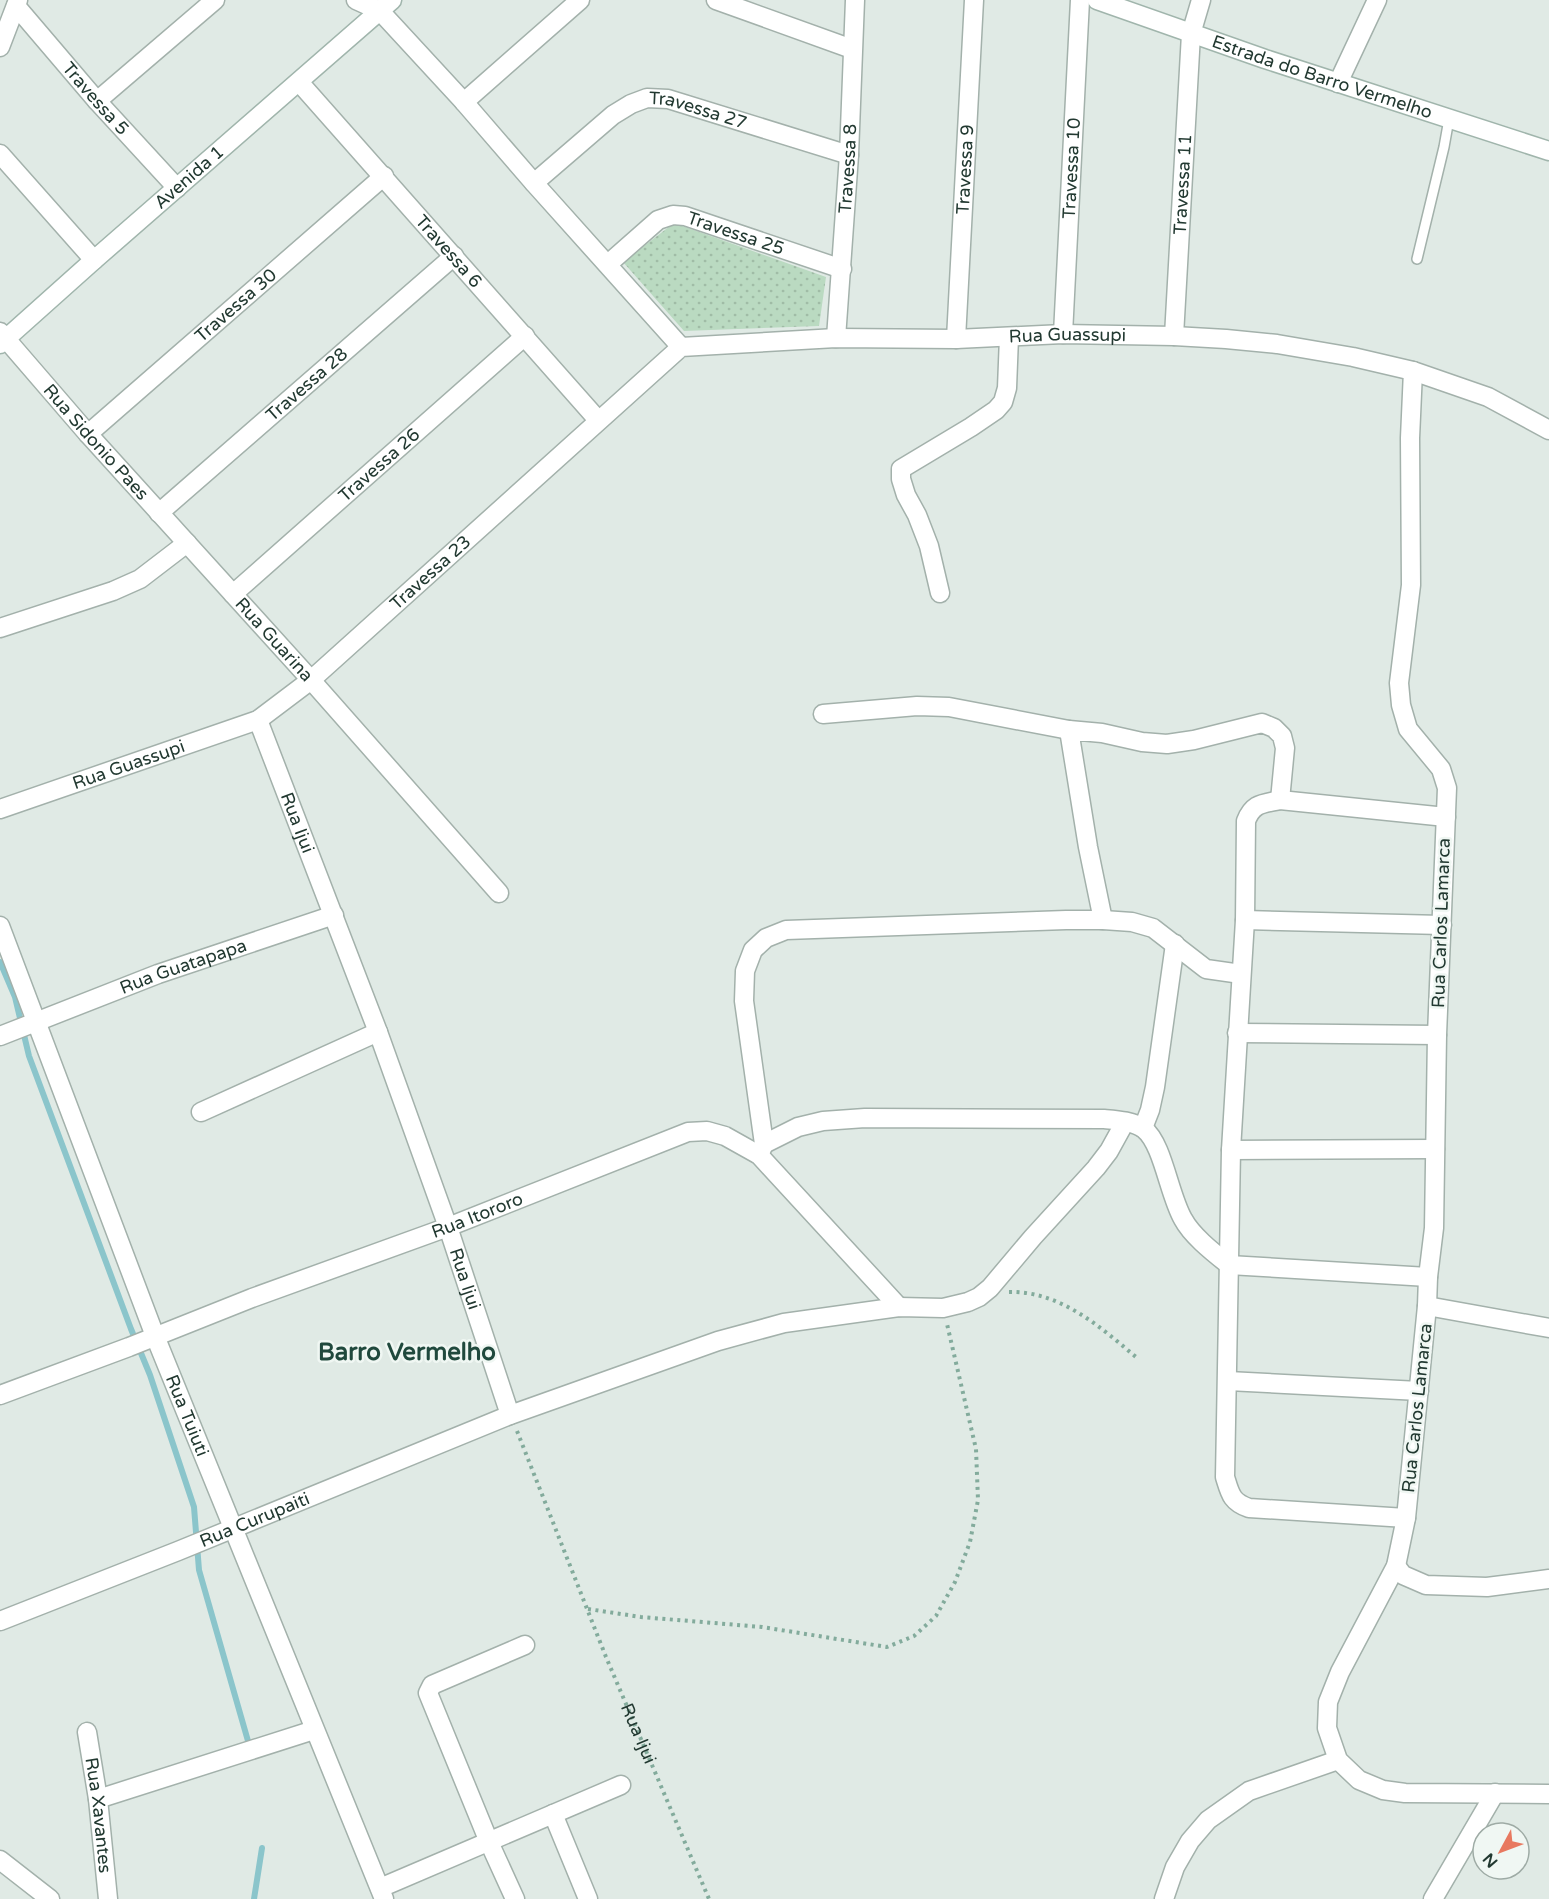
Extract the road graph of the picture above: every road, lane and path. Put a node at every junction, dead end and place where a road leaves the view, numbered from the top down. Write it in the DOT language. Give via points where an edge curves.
graph roads {
  1 [pos="215,0"];
  2 [pos="356,0"];
  3 [pos="580,0"];
  4 [pos="716,0"];
  5 [pos="855,0"];
  6 [pos="974,0"];
  7 [pos="1080,0"];
  8 [pos="1097,0"];
  9 [pos="1201,0"];
  10 [pos="1377,0"];
  11 [pos="17,3"];
  12 [pos="386,6"];
  13 [pos="1191,34"];
  14 [pos="0,47"];
  15 [pos="852,49"];
  16 [pos="299,82"];
  17 [pos="1338,83"];
  18 [pos="97,101"];
  19 [pos="464,102"];
  20 [pos="1449,119"];
  21 [pos="1549,151"];
  22 [pos="0,154"];
  23 [pos="849,155"];
  24 [pos="384,176"];
  25 [pos="534,183"];
  26 [pos="177,188"];
  27 [pos="454,256"];
  28 [pos="1417,259"];
  29 [pos="94,260"];
  30 [pos="608,264"];
  31 [pos="842,269"];
  32 [pos="1063,334"];
  33 [pos="525,336"];
  34 [pos="1174,336"];
  35 [pos="1009,337"];
  36 [pos="836,338"];
  37 [pos="2,339"];
  38 [pos="956,339"];
  39 [pos="681,347"];
  40 [pos="1413,371"];
  41 [pos="598,420"];
  42 [pos="1549,430"];
  43 [pos="88,434"];
  44 [pos="159,513"];
  45 [pos="187,543"];
  46 [pos="940,593"];
  47 [pos="233,594"];
  48 [pos="0,628"];
  49 [pos="311,680"];
  50 [pos="823,714"];
  51 [pos="258,720"];
  52 [pos="1069,730"];
  53 [pos="1280,800"];
  54 [pos="0,809"];
  55 [pos="1446,817"];
  56 [pos="499,893"];
  57 [pos="334,915"];
  58 [pos="1103,920"];
  59 [pos="1245,920"];
  60 [pos="1442,925"];
  61 [pos="0,926"];
  62 [pos="1175,944"];
  63 [pos="1241,974"];
  64 [pos="18,1029"];
  65 [pos="378,1032"];
  66 [pos="1237,1033"];
  67 [pos="1437,1035"];
  68 [pos="201,1112"];
  69 [pos="1125,1122"];
  70 [pos="1143,1128"];
  71 [pos="1435,1149"];
  72 [pos="761,1150"];
  73 [pos="1231,1150"];
  74 [pos="448,1227"];
  75 [pos="1229,1265"];
  76 [pos="1428,1277"];
  77 [pos="979,1297"];
  78 [pos="1427,1306"];
  79 [pos="899,1307"];
  80 [pos="944,1308"];
  81 [pos="1549,1328"];
  82 [pos="152,1337"];
  83 [pos="1136,1357"];
  84 [pos="1228,1381"];
  85 [pos="1419,1391"];
  86 [pos="0,1395"];
  87 [pos="510,1415"];
  88 [pos="1406,1518"];
  89 [pos="232,1529"];
  90 [pos="1396,1566"];
  91 [pos="1549,1579"];
  92 [pos="588,1609"];
  93 [pos="0,1621"];
  94 [pos="525,1645"];
  95 [pos="314,1730"];
  96 [pos="87,1732"];
  97 [pos="1338,1760"];
  98 [pos="621,1785"];
  99 [pos="1495,1793"];
  100 [pos="1549,1794"];
  101 [pos="98,1799"];
  102 [pos="553,1814"];
  103 [pos="489,1842"];
  104 [pos="0,1860"];
  105 [pos="382,1894"];
  106 [pos="50,1899"];
  107 [pos="108,1899"];
  108 [pos="515,1899"];
  109 [pos="588,1899"];
  110 [pos="709,1899"];
  111 [pos="1164,1899"];
  112 [pos="1433,1899"];
  1 -- 18 [label="street"];
  2 -- 12 [label="street"];
  3 -- 19 [label="street"];
  4 -- 15 [label="street"];
  5 -- 15 [label="street, Travessa 8"];
  6 -- 38 [label="street, Travessa 9"];
  7 -- 32 [label="street, Travessa 10"];
  8 -- 13 [label="street, Estrada do Barro Vermelho"];
  9 -- 13 [label="street, Travessa 11"];
  10 -- 17 [label="street"];
  11 -- 14 [label="street"];
  11 -- 18 [label="street, Travessa 5"];
  12 -- 16 [label="street, Avenida 1"];
  12 -- 19 [label="street"];
  13 -- 17 [label="street, Estrada do Barro Vermelho"];
  13 -- 34 [label="street, Travessa 11"];
  15 -- 23 [label="street, Travessa 8"];
  16 -- 24 [label="street, Travessa 6"];
  16 -- 26 [label="street, Avenida 1"];
  17 -- 20 [label="street, Estrada do Barro Vermelho"];
  18 -- 26 [label="street, Travessa 5"];
  19 -- 25 [label="street"];
  20 -- 21 [label="street, Estrada do Barro Vermelho"];
  20 -- 28 [label="lane"];
  22 -- 29 [label="street"];
  23 -- 25 [label="street, Travessa 27" via="668,99 647,98 613,115"];
  23 -- 31 [label="street, Travessa 8"];
  24 -- 27 [label="street, Travessa 6"];
  24 -- 43 [label="street, Travessa 30"];
  25 -- 30 [label="street"];
  26 -- 29 [label="street, Avenida 1"];
  27 -- 33 [label="street, Travessa 6"];
  27 -- 44 [label="street, Travessa 28"];
  29 -- 37 [label="street, Avenida 1"];
  30 -- 31 [label="street, Travessa 25" via="658,220 673,215"];
  30 -- 39 [label="street"];
  31 -- 36 [label="street, Travessa 8"];
  32 -- 34 [label="street, Rua Guassupi"];
  32 -- 35 [label="street, Rua Guassupi"];
  33 -- 41 [label="street, Travessa 6"];
  33 -- 47 [label="street, Travessa 26"];
  34 -- 40 [label="street, Rua Guassupi" via="1277,344"];
  35 -- 38 [label="street, Rua Guassupi"];
  35 -- 46 [label="street" via="1003,402 971,427 901,470 906,495 929,546"];
  36 -- 38 [label="street, Rua Guassupi"];
  36 -- 39 [label="street, Rua Guassupi"];
  37 -- 43 [label="street, Rua Sidonio Paes"];
  39 -- 41 [label="street"];
  40 -- 42 [label="street, Rua Guassupi" via="1488,397"];
  40 -- 55 [label="street, Rua Carlos Lamarca" via="1411,585 1401,705 1408,729 1441,769 1447,788"];
  41 -- 49 [label="street, Travessa 23"];
  43 -- 44 [label="street, Rua Sidonio Paes"];
  44 -- 45 [label="street, Rua Sidonio Paes"];
  45 -- 47 [label="street, Rua Guarina"];
  45 -- 48 [label="street" via="141,579"];
  47 -- 49 [label="street, Rua Guarina"];
  49 -- 51 [label="street, Travessa 23"];
  49 -- 56 [label="street, Rua Guarina"];
  50 -- 52 [label="street" via="949,707"];
  51 -- 54 [label="street, Rua Guassupi"];
  51 -- 57 [label="street, Rua Ijui"];
  52 -- 53 [label="street" via="1167,744 1262,723 1282,736 1285,748"];
  52 -- 58 [label="street"];
  53 -- 55 [label="street"];
  53 -- 59 [label="street" via="1258,805 1250,810 1246,821"];
  55 -- 60 [label="street, Rua Carlos Lamarca"];
  57 -- 64 [label="street, Rua Guatapapa" via="158,974"];
  57 -- 65 [label="street, Rua Ijui"];
  58 -- 62 [label="street" via="1154,928"];
  58 -- 72 [label="street" via="786,930 766,938 753,950 745,971 744,1001"];
  59 -- 60 [label="street"];
  59 -- 63 [label="street"];
  60 -- 67 [label="street, Rua Carlos Lamarca"];
  61 -- 64 [label="street, Rua Tuiuti"];
  62 -- 63 [label="street" via="1206,969"];
  62 -- 70 [label="street" via="1155,1087"];
  63 -- 66 [label="street"];
  64 -- 82 [label="street, Rua Tuiuti"];
  65 -- 68 [label="street"];
  65 -- 74 [label="street, Rua Ijui"];
  66 -- 67 [label="street"];
  66 -- 73 [label="street"];
  67 -- 71 [label="street, Rua Carlos Lamarca"];
  69 -- 70 [label="street"];
  69 -- 72 [label="street" via="865,1118 824,1121 798,1127"];
  69 -- 77 [label="street" via="1096,1168"];
  70 -- 75 [label="street" via="1153,1139 1184,1221"];
  71 -- 73 [label="street"];
  71 -- 76 [label="street, Rua Carlos Lamarca" via="1434,1228"];
  72 -- 74 [label="street, Rua Itororo" via="707,1131 688,1132"];
  72 -- 79 [label="street, Rua Itororo"];
  73 -- 75 [label="street"];
  74 -- 82 [label="street, Rua Itororo"];
  74 -- 87 [label="street, Rua Ijui"];
  75 -- 76 [label="street"];
  75 -- 84 [label="street"];
  76 -- 78 [label="street, Rua Carlos Lamarca"];
  77 -- 80 [label="street, Rua Curupaiti"];
  77 -- 83 [label="path" via="1022,1292 1047,1298 1096,1323"];
  78 -- 81 [label="street"];
  78 -- 85 [label="street, Rua Carlos Lamarca"];
  79 -- 80 [label="street, Rua Curupaiti"];
  79 -- 87 [label="street, Rua Curupaiti" via="784,1323 718,1341"];
  80 -- 92 [label="path" via="976,1449 978,1500 970,1542 955,1582 936,1616 914,1636 887,1647 762,1627"];
  82 -- 86 [label="street, Rua Itororo"];
  82 -- 89 [label="street, Rua Tuiuti"];
  84 -- 85 [label="street"];
  84 -- 88 [label="street" via="1225,1477 1239,1505"];
  85 -- 88 [label="street, Rua Carlos Lamarca"];
  87 -- 89 [label="street, Rua Curupaiti"];
  87 -- 92 [label="path, Rua Ijui"];
  88 -- 90 [label="street, Rua Carlos Lamarca"];
  89 -- 93 [label="street, Rua Curupaiti"];
  89 -- 95 [label="street, Rua Tuiuti"];
  90 -- 91 [label="street" via="1403,1575 1426,1585 1487,1587"];
  90 -- 97 [label="street, Rua Carlos Lamarca" via="1328,1702 1327,1728"];
  92 -- 110 [label="path, Rua Ijui"];
  94 -- 103 [label="street" via="442,1680 432,1685 428,1693"];
  95 -- 101 [label="street"];
  95 -- 105 [label="street, Rua Tuiuti"];
  96 -- 101 [label="street, Rua Xavantes"];
  97 -- 99 [label="street, Rua Carlos Lamarca" via="1359,1780 1383,1790 1414,1794"];
  97 -- 111 [label="street" via="1249,1791 1208,1820 1174,1867"];
  98 -- 102 [label="street"];
  99 -- 100 [label="street, Rua Carlos Lamarca"];
  99 -- 112 [label="street"];
  101 -- 107 [label="street, Rua Xavantes"];
  102 -- 103 [label="street"];
  102 -- 109 [label="street"];
  103 -- 105 [label="street"];
  103 -- 108 [label="street"];
  104 -- 106 [label="street"];
}
